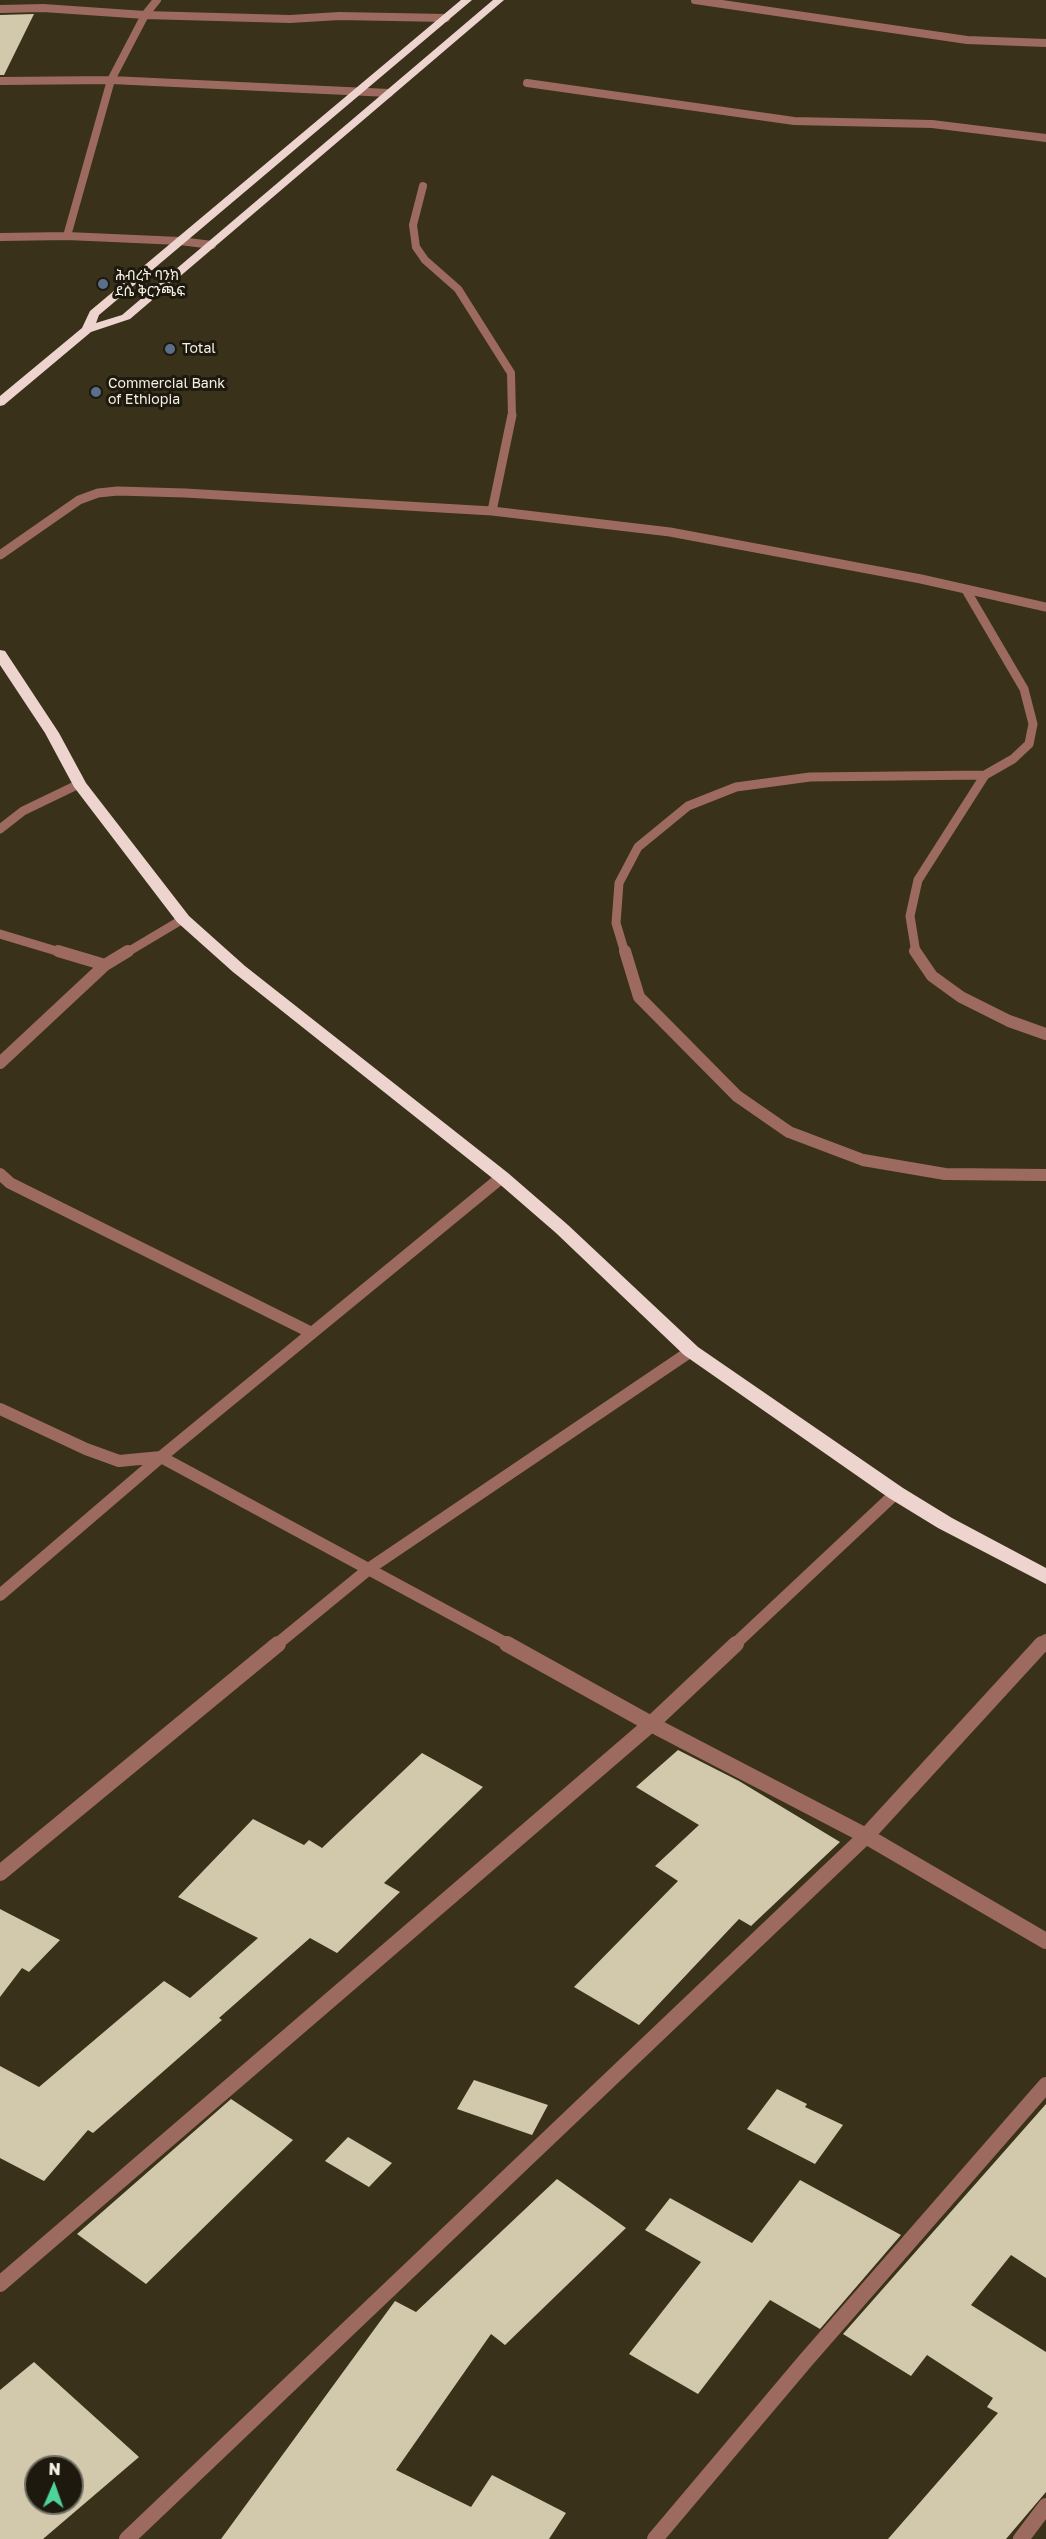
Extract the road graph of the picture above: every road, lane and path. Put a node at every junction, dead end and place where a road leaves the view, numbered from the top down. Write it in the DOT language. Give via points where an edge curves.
graph roads {
  1 [pos="157,0"];
  2 [pos="467,0"];
  3 [pos="499,0"];
  4 [pos="695,0"];
  5 [pos="0,9"];
  6 [pos="145,15"];
  7 [pos="446,18"];
  8 [pos="1046,43"];
  9 [pos="111,80"];
  10 [pos="0,81"];
  11 [pos="528,84"];
  12 [pos="359,91"];
  13 [pos="389,93"];
  14 [pos="1046,138"];
  15 [pos="423,186"];
  16 [pos="67,236"];
  17 [pos="0,237"];
  18 [pos="180,241"];
  19 [pos="212,245"];
  20 [pos="137,277"];
  21 [pos="169,282"];
  22 [pos="87,330"];
  23 [pos="0,402"];
  24 [pos="492,511"];
  25 [pos="0,555"];
  26 [pos="966,590"];
  27 [pos="1046,607"];
  28 [pos="0,654"];
  29 [pos="985,775"];
  30 [pos="79,784"];
  31 [pos="0,829"];
  32 [pos="183,919"];
  33 [pos="0,934"];
  34 [pos="105,965"];
  35 [pos="1046,1034"];
  36 [pos="0,1063"];
  37 [pos="0,1174"];
  38 [pos="1046,1175"];
  39 [pos="502,1177"];
  40 [pos="312,1333"];
  41 [pos="691,1352"];
  42 [pos="0,1409"];
  43 [pos="161,1457"];
  44 [pos="896,1493"];
  45 [pos="370,1568"];
  46 [pos="1046,1577"];
  47 [pos="0,1595"];
  48 [pos="1046,1640"];
  49 [pos="651,1724"];
  50 [pos="867,1836"];
  51 [pos="0,1873"];
  52 [pos="1046,1941"];
  53 [pos="1046,2085"];
  54 [pos="0,2284"];
  55 [pos="1046,2506"];
  56 [pos="127,2539"];
  57 [pos="655,2539"];
  58 [pos="1021,2539"];
  1 -- 6 [label="street"];
  2 -- 7 [label="highway"];
  3 -- 13 [label="highway"];
  4 -- 8 [label="street" via="967,40"];
  5 -- 6 [label="street"];
  6 -- 7 [label="street"];
  6 -- 9 [label="street"];
  7 -- 12 [label="highway"];
  9 -- 10 [label="street"];
  9 -- 12 [label="street"];
  9 -- 16 [label="street"];
  11 -- 14 [label="street" via="794,122 932,124"];
  12 -- 13 [label="street"];
  12 -- 18 [label="highway"];
  13 -- 19 [label="highway"];
  15 -- 24 [label="street" via="413,225 416,247 458,289 512,373 512,421"];
  16 -- 17 [label="street"];
  16 -- 18 [label="street"];
  18 -- 19 [label="street"];
  18 -- 20 [label="highway"];
  19 -- 21 [label="highway"];
  20 -- 21 [label="highway"];
  20 -- 22 [label="highway" via="94,313"];
  21 -- 22 [label="highway" via="126,317"];
  22 -- 23 [label="highway"];
  24 -- 25 [label="street" via="118,491 79,500"];
  24 -- 26 [label="street" via="670,532"];
  26 -- 27 [label="street"];
  26 -- 29 [label="street" via="1024,689 1033,724 1029,744 1013,759"];
  28 -- 30 [label="highway" via="52,733"];
  29 -- 35 [label="street" via="918,880 910,916 915,951 932,976 961,998"];
  29 -- 38 [label="street" via="810,777 736,787 688,806 638,847 619,883 616,923 639,997 737,1096 789,1132 863,1160 945,1174"];
  30 -- 31 [label="street" via="23,811"];
  30 -- 32 [label="highway"];
  32 -- 34 [label="street"];
  32 -- 39 [label="highway" via="239,969"];
  33 -- 34 [label="street"];
  34 -- 36 [label="street"];
  37 -- 40 [label="street" via="10,1183"];
  39 -- 40 [label="street"];
  39 -- 41 [label="highway"];
  40 -- 43 [label="street"];
  41 -- 44 [label="highway"];
  41 -- 45 [label="street"];
  42 -- 43 [label="street" via="120,1461"];
  43 -- 45 [label="street"];
  43 -- 47 [label="street"];
  44 -- 46 [label="highway"];
  44 -- 49 [label="street"];
  45 -- 49 [label="street"];
  45 -- 51 [label="street"];
  48 -- 50 [label="street"];
  49 -- 50 [label="street"];
  49 -- 54 [label="street"];
  50 -- 52 [label="street"];
  50 -- 56 [label="street"];
  53 -- 57 [label="street"];
  55 -- 58 [label="street"];
}
